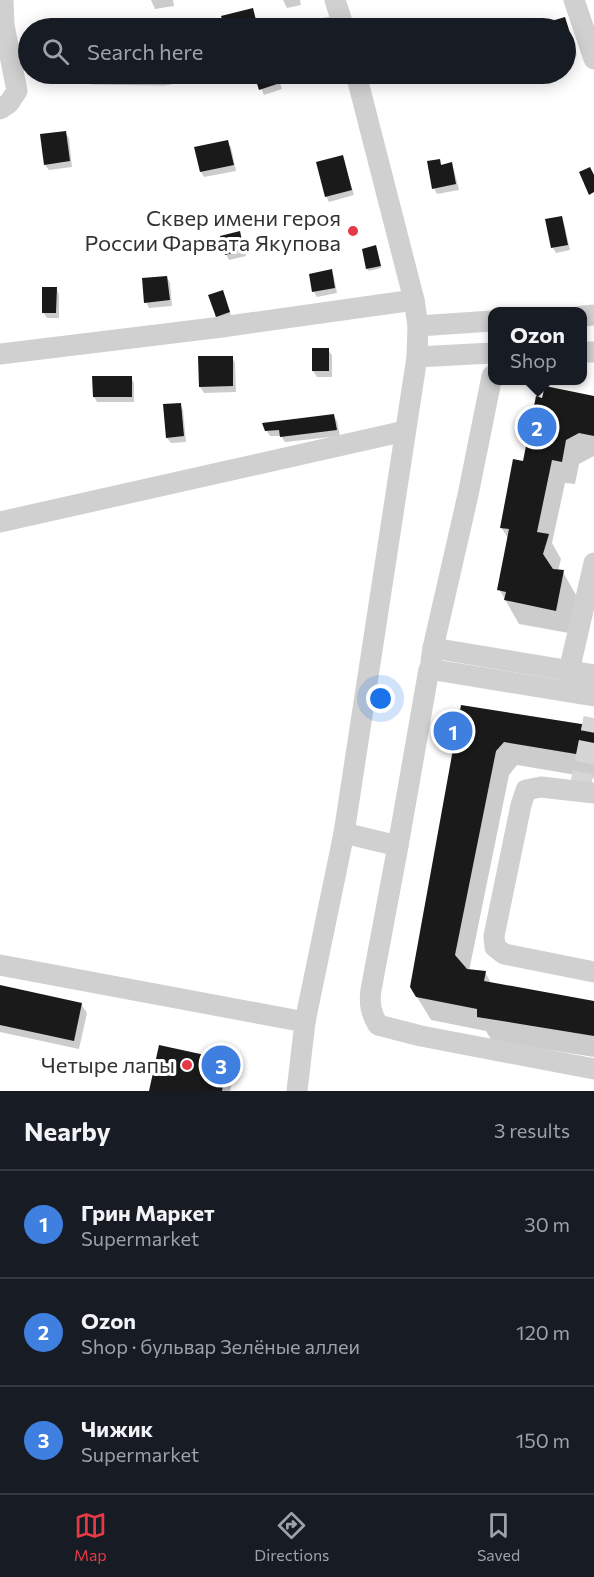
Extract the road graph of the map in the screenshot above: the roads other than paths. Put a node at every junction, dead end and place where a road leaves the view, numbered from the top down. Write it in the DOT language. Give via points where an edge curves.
graph roads {
  1 [pos="3,0"];
  2 [pos="335,0"];
  3 [pos="574,0"];
  4 [pos="337,18"];
  5 [pos="594,59"];
  6 [pos="359,84"];
  7 [pos="0,109"];
  8 [pos="414,300"];
  9 [pos="488,321"];
  10 [pos="418,326"];
  11 [pos="488,353"];
  12 [pos="0,354"];
  13 [pos="417,357"];
  14 [pos="490,385"];
  15 [pos="405,430"];
  16 [pos="0,522"];
  17 [pos="593,577"];
  18 [pos="431,659"];
  19 [pos="569,671"];
  20 [pos="594,675"];
  21 [pos="594,696"];
  22 [pos="594,793"];
  23 [pos="344,833"];
  24 [pos="398,846"];
  25 [pos="0,965"];
  26 [pos="594,972"];
  27 [pos="305,1022"];
  28 [pos="594,1070"];
  29 [pos="297,1091"];
  1 -- 7 [label="street" via="17,91"];
  2 -- 4 [label="street"];
  3 -- 5 [label="street"];
  6 -- 8 [label="street"];
  8 -- 10 [label="street"];
  8 -- 12 [label="street"];
  9 -- 10 [label="street"];
  10 -- 13 [label="street"];
  11 -- 13 [label="street"];
  13 -- 15 [label="street"];
  14 -- 18 [label="street"];
  15 -- 16 [label="street"];
  15 -- 23 [label="street"];
  17 -- 19 [label="street"];
  18 -- 19 [label="street"];
  18 -- 21 [label="street"];
  18 -- 24 [label="street"];
  19 -- 20 [label="street"];
  22 -- 26 [label="street" via="541,787 526,790 494,936 495,947 504,954"];
  23 -- 24 [label="street"];
  23 -- 27 [label="street"];
  24 -- 28 [label="street" via="371,990 370,1003 378,1025"];
  25 -- 27 [label="street"];
  27 -- 29 [label="street"];
}
